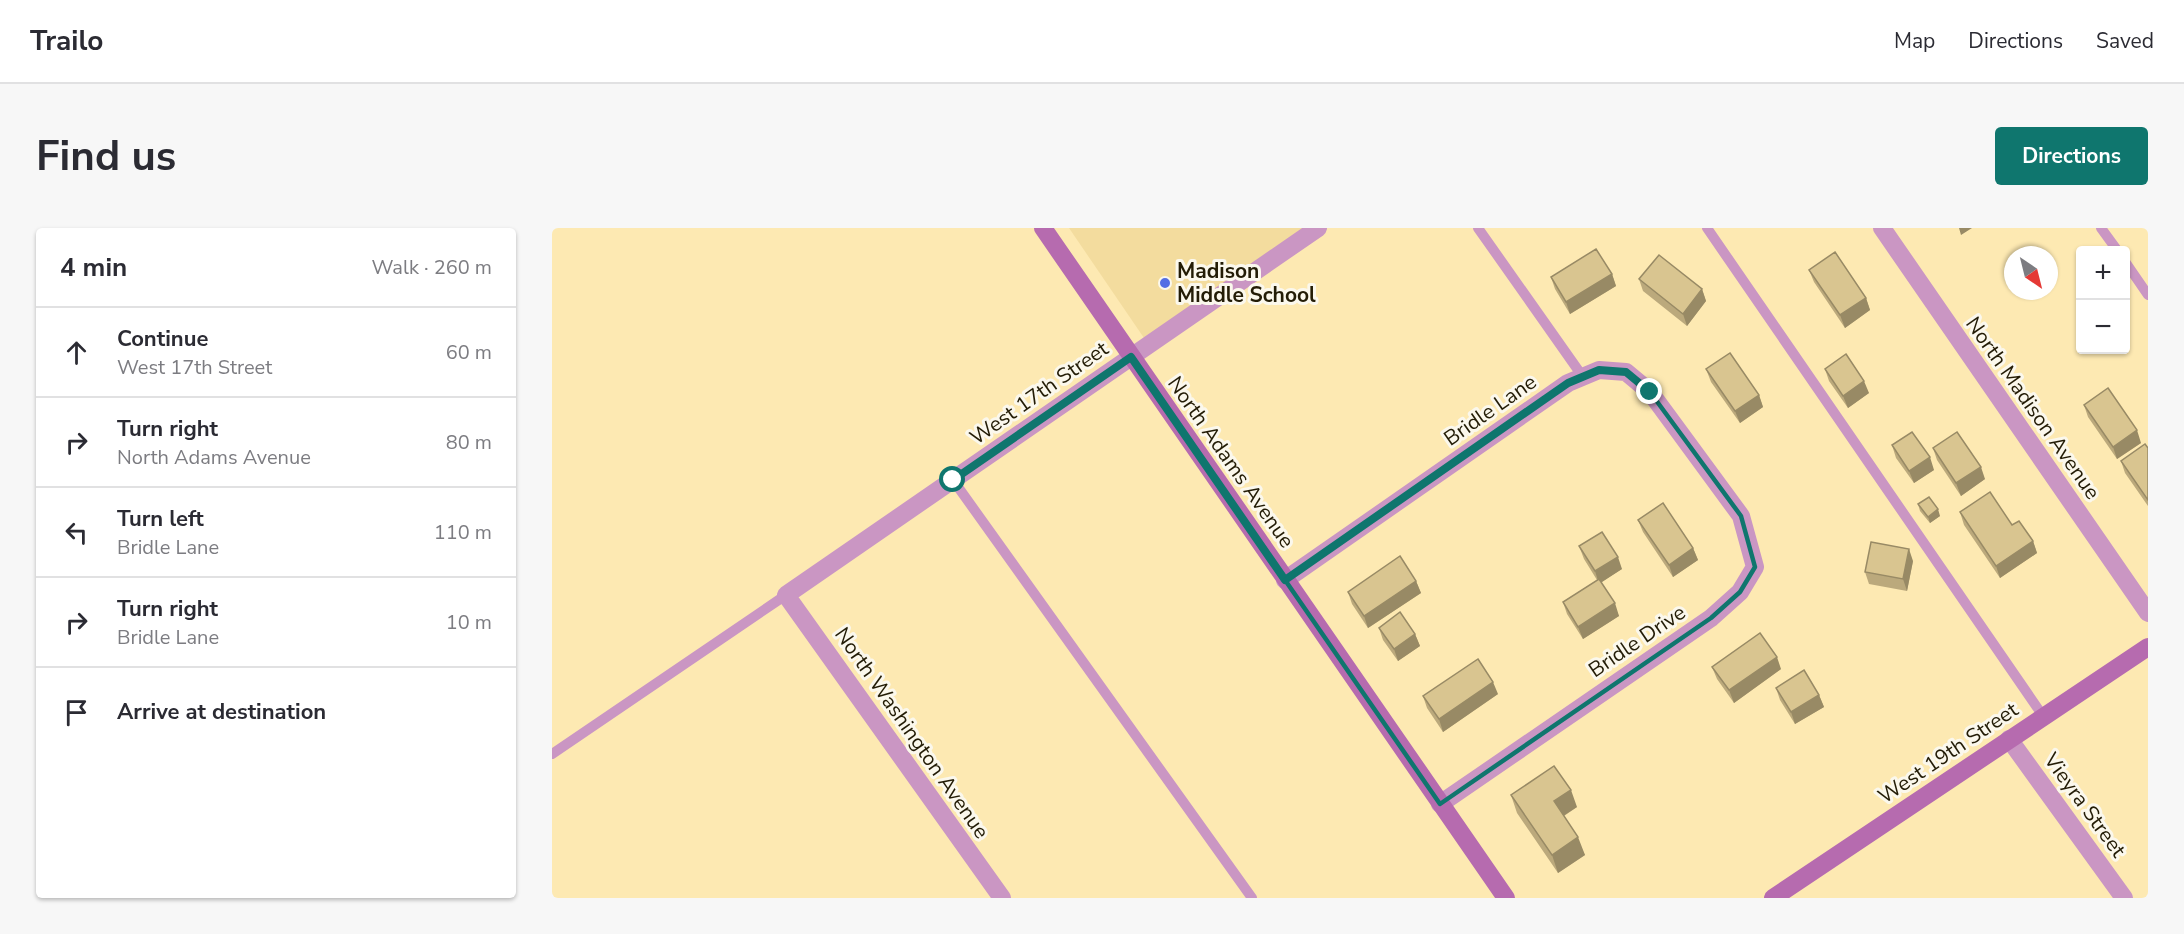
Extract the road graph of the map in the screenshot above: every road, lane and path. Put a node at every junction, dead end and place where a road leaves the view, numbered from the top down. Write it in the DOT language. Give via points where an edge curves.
graph roads {
  1 [pos="1043,228"];
  2 [pos="1318,228"];
  3 [pos="1478,228"];
  4 [pos="1707,228"];
  5 [pos="1882,228"];
  6 [pos="2101,228"];
  7 [pos="2114,246"];
  8 [pos="2130,269"];
  9 [pos="2148,295"];
  10 [pos="1131,357"];
  11 [pos="1583,377"];
  12 [pos="1706,467"];
  13 [pos="953,480"];
  14 [pos="1285,580"];
  15 [pos="786,595"];
  16 [pos="2148,613"];
  17 [pos="2148,647"];
  18 [pos="2043,716"];
  19 [pos="2009,739"];
  20 [pos="552,754"];
  21 [pos="1440,804"];
  22 [pos="1002,898"];
  23 [pos="1252,898"];
  24 [pos="1506,898"];
  25 [pos="1773,898"];
  26 [pos="2124,898"];
  1 -- 10 [label="street, North Adams Avenue"];
  2 -- 10 [label="street, West 17th Street"];
  3 -- 11 [label="lane"];
  4 -- 18 [label="lane"];
  5 -- 16 [label="street, North Madison Avenue"];
  6 -- 7 [label="lane"];
  8 -- 9 [label="lane"];
  10 -- 13 [label="street, West 17th Street"];
  10 -- 14 [label="street, North Adams Avenue"];
  11 -- 12 [label="street, Bridle Lane" via="1599,370 1626,372 1650,392"];
  11 -- 14 [label="street, Bridle Lane" via="1568,383"];
  12 -- 21 [label="street, Bridle Drive" via="1741,516 1755,567 1740,592 1712,618"];
  13 -- 15 [label="street, West 17th Street"];
  13 -- 23 [label="lane"];
  14 -- 21 [label="street, North Adams Avenue"];
  15 -- 20 [label="lane"];
  15 -- 22 [label="street, North Washington Avenue"];
  17 -- 18 [label="street, West 19th Street"];
  18 -- 19 [label="street, West 19th Street"];
  19 -- 25 [label="street, West 19th Street"];
  19 -- 26 [label="street, Vieyra Street"];
  21 -- 24 [label="street, North Adams Avenue"];
}
